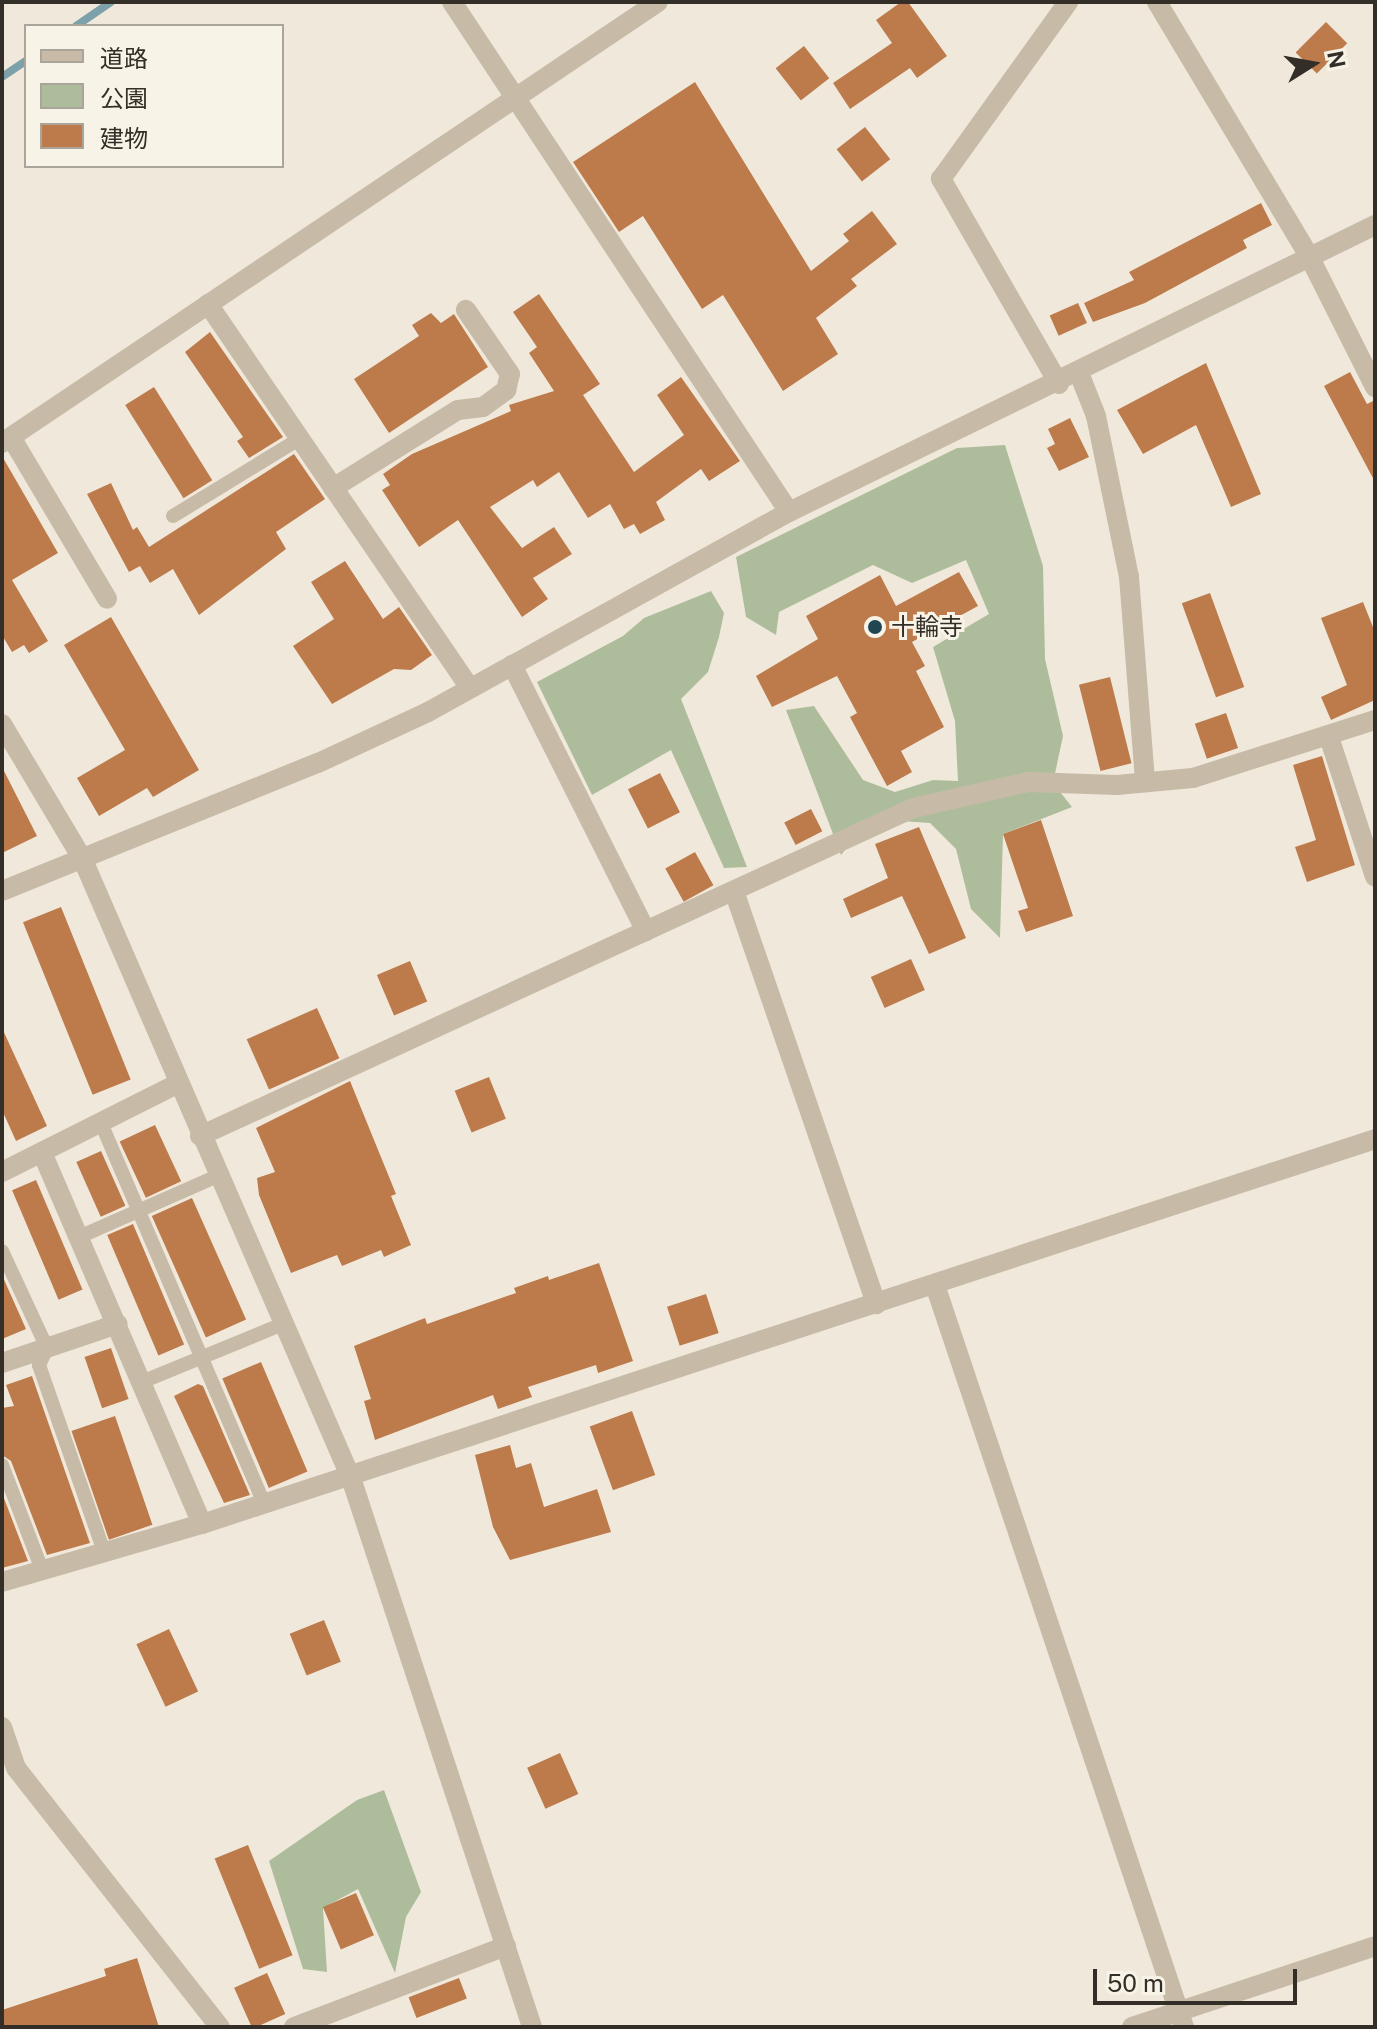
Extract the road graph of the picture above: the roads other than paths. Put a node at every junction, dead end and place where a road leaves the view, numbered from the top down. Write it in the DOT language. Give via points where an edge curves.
graph roads {
  1 [pos="452,2"];
  2 [pos="658,2"];
  3 [pos="1068,2"];
  4 [pos="1157,2"];
  5 [pos="518,97"];
  6 [pos="1375,225"];
  7 [pos="1309,256"];
  8 [pos="208,304"];
  9 [pos="466,310"];
  10 [pos="1079,373"];
  11 [pos="1059,384"];
  12 [pos="1375,387"];
  13 [pos="299,439"];
  14 [pos="6,440"];
  15 [pos="333,488"];
  16 [pos="789,512"];
  17 [pos="173,516"];
  18 [pos="107,599"];
  19 [pos="512,665"];
  20 [pos="470,688"];
  21 [pos="1375,720"];
  22 [pos="2,724"];
  23 [pos="1329,737"];
  24 [pos="1145,782"];
  25 [pos="83,860"];
  26 [pos="1375,877"];
  27 [pos="2,891"];
  28 [pos="734,891"];
  29 [pos="646,931"];
  30 [pos="177,1084"];
  31 [pos="101,1123"];
  32 [pos="200,1136"];
  33 [pos="1375,1139"];
  34 [pos="42,1152"];
  35 [pos="2,1172"];
  36 [pos="217,1176"];
  37 [pos="139,1210"];
  38 [pos="79,1237"];
  39 [pos="2,1251"];
  40 [pos="935,1285"];
  41 [pos="876,1304"];
  42 [pos="118,1324"];
  43 [pos="283,1324"];
  44 [pos="47,1348"];
  45 [pos="202,1358"];
  46 [pos="2,1363"];
  47 [pos="144,1381"];
  48 [pos="2,1465"];
  49 [pos="351,1478"];
  50 [pos="265,1505"];
  51 [pos="202,1524"];
  52 [pos="104,1552"];
  53 [pos="42,1570"];
  54 [pos="2,1582"];
  55 [pos="2,1727"];
  56 [pos="9,1773"];
  57 [pos="506,1946"];
  58 [pos="1375,1946"];
  59 [pos="1181,2019"];
  60 [pos="220,2027"];
  61 [pos="294,2027"];
  62 [pos="532,2027"];
  63 [pos="1132,2027"];
  1 -- 5 [label="street"];
  2 -- 5 [label="street"];
  3 -- 11 [label="street" via="941,179"];
  4 -- 7 [label="street"];
  5 -- 8 [label="street"];
  5 -- 16 [label="street"];
  6 -- 7 [label="street"];
  7 -- 10 [label="street"];
  7 -- 12 [label="street"];
  8 -- 13 [label="street"];
  8 -- 14 [label="street"];
  9 -- 15 [label="street" via="510,374 506,390 483,407 458,410"];
  10 -- 11 [label="street"];
  10 -- 24 [label="street" via="1096,416 1129,577"];
  11 -- 16 [label="street"];
  13 -- 15 [label="street"];
  13 -- 17 [label="lane"];
  14 -- 18 [label="street"];
  15 -- 20 [label="street"];
  16 -- 19 [label="street"];
  19 -- 20 [label="street"];
  19 -- 29 [label="street"];
  20 -- 25 [label="street" via="318,763"];
  21 -- 23 [label="street"];
  22 -- 25 [label="street"];
  23 -- 24 [label="street" via="1193,778"];
  23 -- 26 [label="street"];
  24 -- 28 [label="street" via="1028,782 971,792 913,808"];
  25 -- 27 [label="street"];
  25 -- 30 [label="street"];
  28 -- 29 [label="street"];
  28 -- 41 [label="street"];
  29 -- 32 [label="street"];
  30 -- 31 [label="street"];
  30 -- 32 [label="street"];
  31 -- 34 [label="street"];
  31 -- 37 [label="lane"];
  32 -- 36 [label="street"];
  33 -- 40 [label="street"];
  34 -- 35 [label="street"];
  34 -- 38 [label="street"];
  36 -- 37 [label="lane"];
  36 -- 43 [label="street"];
  37 -- 38 [label="lane"];
  37 -- 45 [label="lane"];
  38 -- 42 [label="street"];
  39 -- 44 [label="lane"];
  40 -- 41 [label="street"];
  40 -- 59 [label="street"];
  41 -- 49 [label="street"];
  42 -- 44 [label="street"];
  42 -- 47 [label="street"];
  43 -- 45 [label="lane"];
  43 -- 49 [label="street"];
  44 -- 46 [label="street"];
  44 -- 52 [label="lane" via="39,1365"];
  45 -- 47 [label="lane"];
  45 -- 50 [label="lane"];
  47 -- 51 [label="street"];
  48 -- 53 [label="lane"];
  49 -- 50 [label="street"];
  49 -- 57 [label="street"];
  50 -- 51 [label="street"];
  51 -- 52 [label="street"];
  52 -- 53 [label="street"];
  53 -- 54 [label="street"];
  55 -- 56 [label="street"];
  56 -- 60 [label="street"];
  57 -- 61 [label="street"];
  57 -- 62 [label="street"];
  58 -- 59 [label="street"];
  59 -- 63 [label="street"];
}
